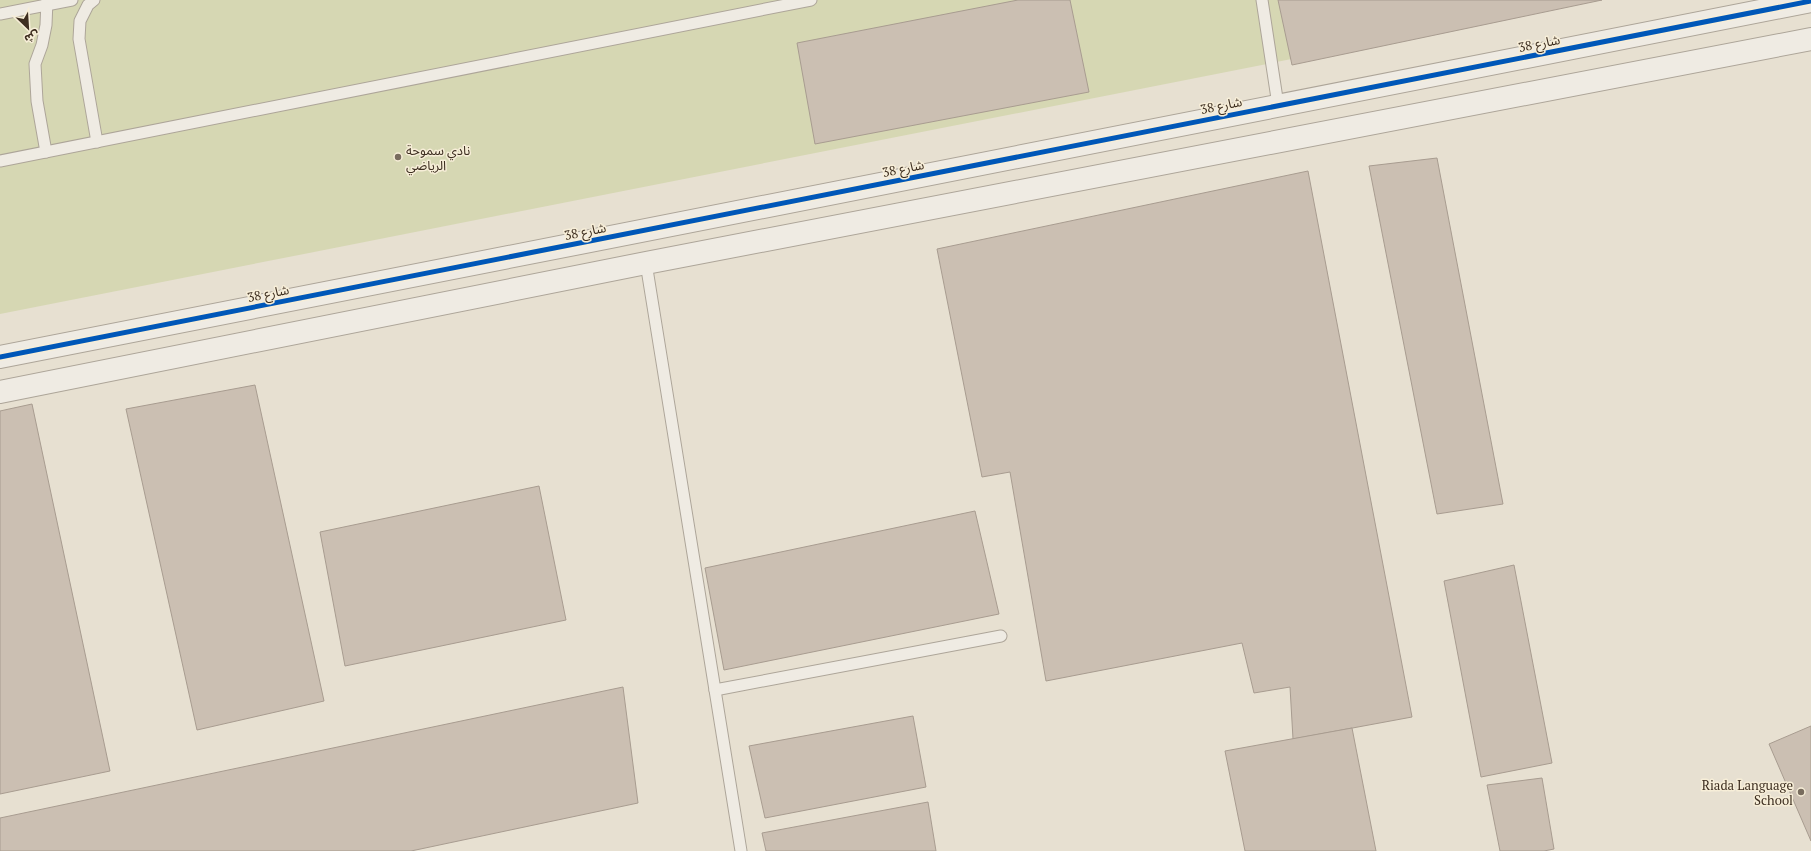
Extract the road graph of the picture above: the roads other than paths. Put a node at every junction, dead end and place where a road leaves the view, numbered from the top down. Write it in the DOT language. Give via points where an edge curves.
graph roads {
  1 [pos="72,0"];
  2 [pos="94,0"];
  3 [pos="811,0"];
  4 [pos="1262,0"];
  5 [pos="1811,1"];
  6 [pos="47,2"];
  7 [pos="0,14"];
  8 [pos="1811,39"];
  9 [pos="1278,105"];
  10 [pos="97,142"];
  11 [pos="46,152"];
  12 [pos="0,161"];
  13 [pos="646,263"];
  14 [pos="307,297"];
  15 [pos="313,329"];
  16 [pos="0,357"];
  17 [pos="0,392"];
  18 [pos="1001,636"];
  19 [pos="714,690"];
  20 [pos="740,851"];
  1 -- 6 [label="lane"];
  2 -- 10 [label="lane" via="88,5 80,21 79,39"];
  3 -- 10 [label="lane"];
  4 -- 9 [label="lane"];
  5 -- 9 [label="street, شارع 38"];
  6 -- 7 [label="lane"];
  6 -- 11 [label="lane" via="42,45 35,64 37,102"];
  8 -- 13 [label="street"];
  9 -- 14 [label="street, شارع 38"];
  10 -- 11 [label="lane"];
  11 -- 12 [label="lane"];
  13 -- 15 [label="street"];
  13 -- 19 [label="lane"];
  14 -- 15 [label="street"];
  14 -- 16 [label="street, شارع 38"];
  15 -- 17 [label="street"];
  18 -- 19 [label="lane"];
  19 -- 20 [label="lane"];
}
